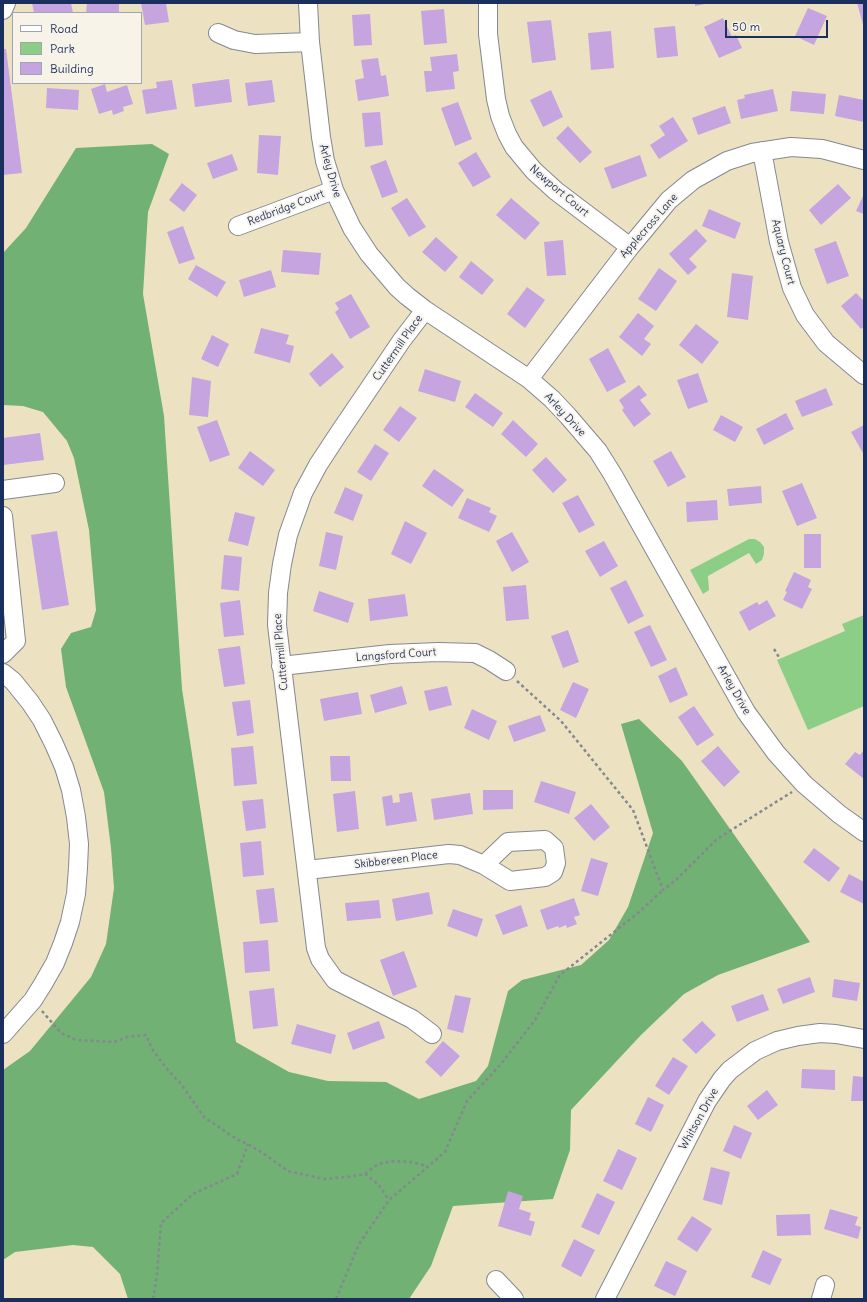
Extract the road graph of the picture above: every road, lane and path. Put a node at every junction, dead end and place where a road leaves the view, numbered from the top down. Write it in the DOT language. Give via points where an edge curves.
graph roads {
  1 [pos="6,3"];
  2 [pos="308,3"];
  3 [pos="488,3"];
  4 [pos="3,10"];
  5 [pos="218,33"];
  6 [pos="310,42"];
  7 [pos="762,151"];
  8 [pos="864,160"];
  9 [pos="334,190"];
  10 [pos="238,226"];
  11 [pos="630,247"];
  12 [pos="425,310"];
  13 [pos="864,375"];
  14 [pos="529,380"];
  15 [pos="55,482"];
  16 [pos="3,490"];
  17 [pos="3,516"];
  18 [pos="774,649"];
  19 [pos="3,654"];
  20 [pos="780,659"];
  21 [pos="281,666"];
  22 [pos="506,671"];
  23 [pos="3,673"];
  24 [pos="804,784"];
  25 [pos="864,832"];
  26 [pos="484,865"];
  27 [pos="307,870"];
  28 [pos="663,890"];
  29 [pos="33,1000"];
  30 [pos="3,1034"];
  31 [pos="432,1034"];
  32 [pos="864,1039"];
  33 [pos="248,1144"];
  34 [pos="427,1166"];
  35 [pos="365,1174"];
  36 [pos="389,1200"];
  37 [pos="496,1280"];
  38 [pos="153,1299"];
  39 [pos="336,1299"];
  40 [pos="514,1299"];
  41 [pos="605,1299"];
  1 -- 4 [label="street"];
  2 -- 6 [label="street, Arley Drive"];
  3 -- 11 [label="street, Newport Court" via="488,34 496,99 500,116 514,147 534,171 556,191"];
  5 -- 6 [label="street" via="234,40 255,44"];
  6 -- 9 [label="street, Arley Drive" via="321,137"];
  7 -- 8 [label="street, Applecross Lane" via="791,147 822,149"];
  7 -- 11 [label="street, Applecross Lane" via="727,161 693,180 669,200"];
  7 -- 13 [label="street, Aquary Court" via="779,242 792,288 804,315 826,343"];
  9 -- 10 [label="street, Redbridge Court"];
  9 -- 12 [label="street, Arley Drive" via="352,228 369,254 397,287"];
  11 -- 14 [label="street, Applecross Lane"];
  12 -- 14 [label="street, Arley Drive"];
  12 -- 21 [label="street, Cuttermill Place" via="322,458 294,515 278,593 277,625"];
  14 -- 24 [label="street, Arley Drive" via="552,399 598,452 746,712 776,753"];
  15 -- 16 [label="street"];
  17 -- 19 [label="street" via="16,641"];
  18 -- 20 [label="path"];
  21 -- 22 [label="street, Langsford Court" via="390,654 438,652 475,653"];
  21 -- 27 [label="street, Cuttermill Place"];
  22 -- 28 [label="path" via="561,721 632,810"];
  23 -- 29 [label="street" via="30,702 54,744 67,778 79,844 76,894 70,922 55,963"];
  24 -- 25 [label="street, Arley Drive"];
  24 -- 28 [label="path" via="717,839"];
  26 -- 27 [label="street, Skibbereen Place" via="460,855 442,854"];
  27 -- 31 [label="street, Cuttermill Place" via="316,948 320,959 335,980 412,1018"];
  28 -- 34 [label="path" via="560,975 535,1020 467,1101 445,1152"];
  29 -- 30 [label="street"];
  29 -- 33 [label="path" via="61,1033 76,1040 114,1042 127,1037 146,1035 152,1049 204,1117"];
  32 -- 41 [label="street, Whitson Drive" via="820,1033 798,1036 777,1041 755,1051 730,1070 707,1101"];
  33 -- 35 [label="path" via="288,1171 324,1178"];
  33 -- 38 [label="path" via="238,1174 193,1194 161,1223"];
  34 -- 35 [label="path" via="393,1161 378,1164"];
  34 -- 36 [label="path"];
  35 -- 36 [label="path" via="378,1184"];
  36 -- 39 [label="path" via="359,1244"];
  37 -- 40 [label="street"];
}
